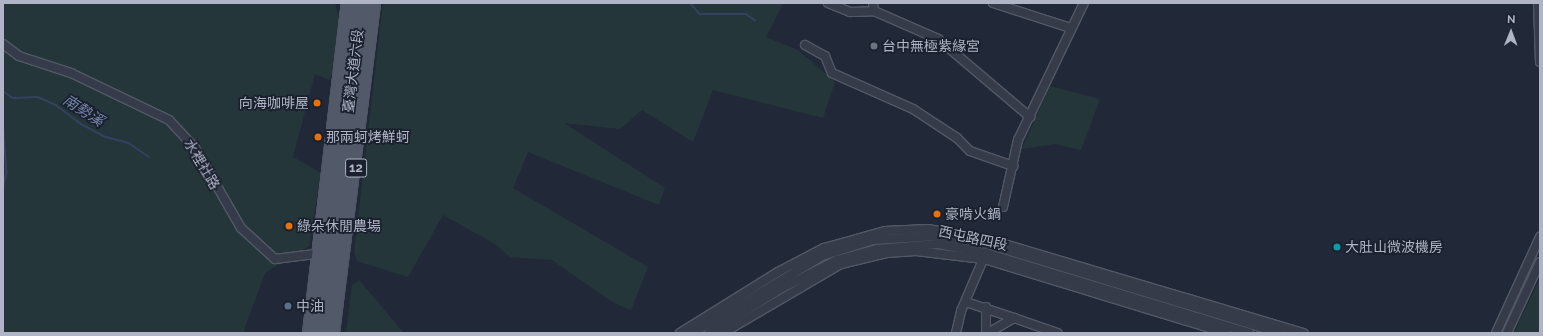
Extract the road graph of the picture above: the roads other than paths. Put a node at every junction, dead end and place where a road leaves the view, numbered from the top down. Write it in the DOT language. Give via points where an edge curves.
graph roads {
  1 [pos="347,3"];
  2 [pos="356,3"];
  3 [pos="366,3"];
  4 [pos="375,3"];
  5 [pos="828,3"];
  6 [pos="993,3"];
  7 [pos="1084,3"];
  8 [pos="1538,3"];
  9 [pos="874,7"];
  10 [pos="1071,28"];
  11 [pos="3,44"];
  12 [pos="805,45"];
  13 [pos="1540,62"];
  14 [pos="1030,117"];
  15 [pos="1013,166"];
  16 [pos="1003,207"];
  17 [pos="1540,237"];
  18 [pos="988,249"];
  19 [pos="321,253"];
  20 [pos="340,255"];
  21 [pos="1540,262"];
  22 [pos="966,302"];
  23 [pos="986,307"];
  24 [pos="1014,318"];
  25 [pos="1046,331"];
  26 [pos="308,333"];
  27 [pos="317,333"];
  28 [pos="326,333"];
  29 [pos="334,333"];
  30 [pos="680,333"];
  31 [pos="693,333"];
  32 [pos="710,333"];
  33 [pos="723,333"];
  34 [pos="956,333"];
  35 [pos="987,333"];
  36 [pos="1057,333"];
  37 [pos="1226,333"];
  38 [pos="1249,333"];
  39 [pos="1280,333"];
  40 [pos="1303,333"];
  41 [pos="1496,333"];
  42 [pos="1508,333"];
  1 -- 19 [label="main road, 臺灣大道六段 / 12"];
  2 -- 19 [label="main road, 臺灣大道六段 / 12"];
  3 -- 20 [label="main road, 臺灣大道六段 / 12"];
  4 -- 20 [label="main road, 臺灣大道六段 / 12"];
  5 -- 9 [label="street" via="850,12"];
  6 -- 10 [label="street"];
  7 -- 10 [label="street"];
  8 -- 13 [label="street"];
  9 -- 14 [label="street" via="938,39"];
  10 -- 14 [label="street"];
  11 -- 19 [label="street, 水裡社路" via="19,56 71,74 160,113 196,148 230,213 259,248 274,259"];
  12 -- 15 [label="street" via="825,56 832,73 913,109 957,138 970,151"];
  14 -- 15 [label="street" via="1018,140"];
  15 -- 16 [label="street"];
  17 -- 41 [label="street"];
  18 -- 22 [label="street"];
  18 -- 30 [label="street, 西屯路四段" via="928,229 858,236 792,264"];
  18 -- 31 [label="street, 西屯路四段" via="938,236 902,236 843,248 804,265"];
  18 -- 32 [label="street, 西屯路四段" via="938,244 900,246 856,254 818,268"];
  18 -- 33 [label="street, 西屯路四段" via="886,253 860,258 823,272"];
  18 -- 37 [label="street, 西屯路四段"];
  18 -- 38 [label="street, 西屯路四段"];
  18 -- 39 [label="street, 西屯路四段"];
  18 -- 40 [label="street, 西屯路四段"];
  19 -- 20 [label="street, 水裡社路"];
  19 -- 26 [label="main road, 臺灣大道六段 / 12"];
  19 -- 27 [label="main road, 臺灣大道六段 / 12"];
  20 -- 28 [label="main road, 臺灣大道六段 / 12"];
  20 -- 29 [label="main road, 臺灣大道六段 / 12"];
  21 -- 42 [label="street"];
  22 -- 23 [label="street"];
  22 -- 34 [label="street"];
  23 -- 24 [label="street"];
  23 -- 35 [label="street"];
  24 -- 25 [label="street"];
  24 -- 35 [label="street"];
  25 -- 36 [label="street"];
}
